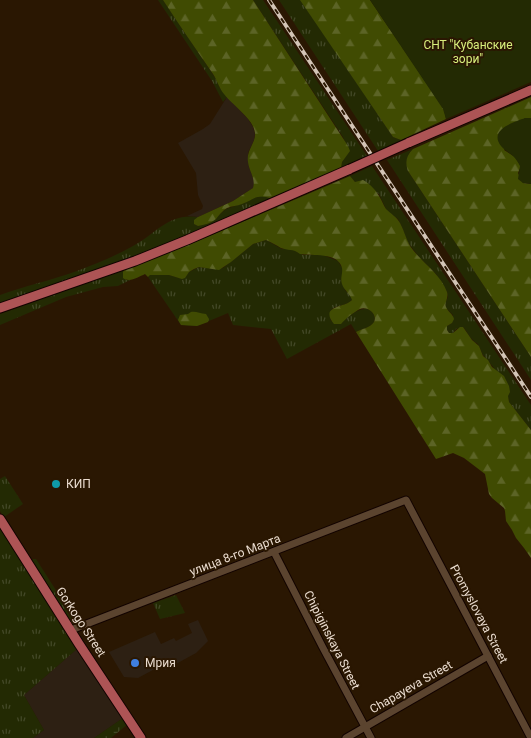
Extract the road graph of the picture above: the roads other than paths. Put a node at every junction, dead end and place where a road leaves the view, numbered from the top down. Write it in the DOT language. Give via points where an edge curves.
graph roads {
  1 [pos="531,90"];
  2 [pos="0,308"];
  3 [pos="406,500"];
  4 [pos="0,519"];
  5 [pos="274,552"];
  6 [pos="71,630"];
  7 [pos="488,656"];
  8 [pos="365,727"];
  9 [pos="141,738"];
  10 [pos="346,738"];
  11 [pos="371,738"];
  12 [pos="531,738"];
  1 -- 2 [label="main road, bridge" via="187,240"];
  3 -- 5 [label="street, улица 8-го Марта"];
  3 -- 7 [label="street, Promyslovaya Street"];
  4 -- 6 [label="main road, Gorkogo Street"];
  5 -- 6 [label="street, улица 8-го Марта"];
  5 -- 8 [label="street, Chipiginskaya Street"];
  6 -- 9 [label="main road, Gorkogo Street"];
  7 -- 8 [label="street, Chapayeva Street"];
  7 -- 12 [label="street, Promyslovaya Street"];
  8 -- 10 [label="street, Chapayeva Street"];
  8 -- 11 [label="street, Chipiginskaya Street"];
}
